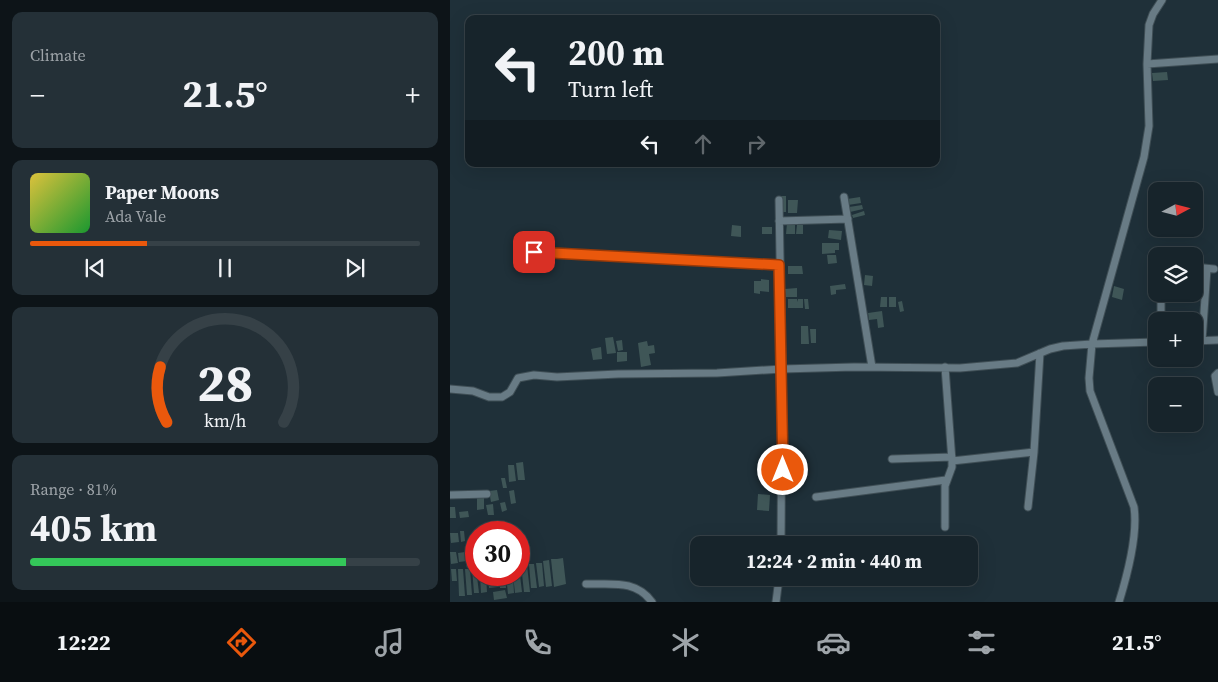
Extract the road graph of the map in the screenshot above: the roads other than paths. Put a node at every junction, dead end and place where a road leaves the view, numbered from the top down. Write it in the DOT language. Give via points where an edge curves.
graph roads {
  1 [pos="1162,0"];
  2 [pos="1218,59"];
  3 [pos="1146,64"];
  4 [pos="844,197"];
  5 [pos="779,200"];
  6 [pos="848,219"];
  7 [pos="779,221"];
  8 [pos="534,252"];
  9 [pos="779,265"];
  10 [pos="1203,268"];
  11 [pos="1203,332"];
  12 [pos="1218,340"];
  13 [pos="1203,341"];
  14 [pos="1148,342"];
  15 [pos="1092,344"];
  16 [pos="1040,353"];
  17 [pos="872,367"];
  18 [pos="945,367"];
  19 [pos="782,369"];
  20 [pos="1218,372"];
  21 [pos="450,389"];
  22 [pos="1218,392"];
  23 [pos="1034,452"];
  24 [pos="892,459"];
  25 [pos="952,459"];
  26 [pos="946,480"];
  27 [pos="488,494"];
  28 [pos="450,495"];
  29 [pos="816,497"];
  30 [pos="1028,507"];
  31 [pos="945,527"];
  32 [pos="781,536"];
  33 [pos="586,584"];
  34 [pos="778,586"];
  35 [pos="776,600"];
  36 [pos="652,602"];
  37 [pos="1119,602"];
  1 -- 3 [label="street" via="1149,25"];
  2 -- 3 [label="street"];
  3 -- 15 [label="street" via="1149,126 1144,156"];
  4 -- 6 [label="street"];
  5 -- 7 [label="street"];
  6 -- 7 [label="street"];
  6 -- 17 [label="street"];
  7 -- 9 [label="street"];
  8 -- 9 [label="street"];
  9 -- 19 [label="street"];
  10 -- 11 [label="street" via="1210,269"];
  12 -- 13 [label="street"];
  14 -- 15 [label="street"];
  15 -- 16 [label="street" via="1063,346"];
  15 -- 37 [label="street" via="1090,391 1136,520"];
  16 -- 18 [label="street" via="1017,363"];
  16 -- 23 [label="street"];
  17 -- 18 [label="street"];
  17 -- 19 [label="street"];
  18 -- 25 [label="street"];
  19 -- 21 [label="street" via="717,374 534,375 518,378 510,392 498,397"];
  19 -- 32 [label="street"];
  20 -- 22 [label="street" via="1215,376"];
  23 -- 25 [label="street"];
  23 -- 30 [label="street"];
  24 -- 25 [label="street"];
  25 -- 26 [label="street" via="951,472"];
  26 -- 29 [label="street"];
  26 -- 31 [label="street"];
  27 -- 28 [label="street"];
  33 -- 36 [label="street" via="632,586"];
  34 -- 35 [label="street"];
}
